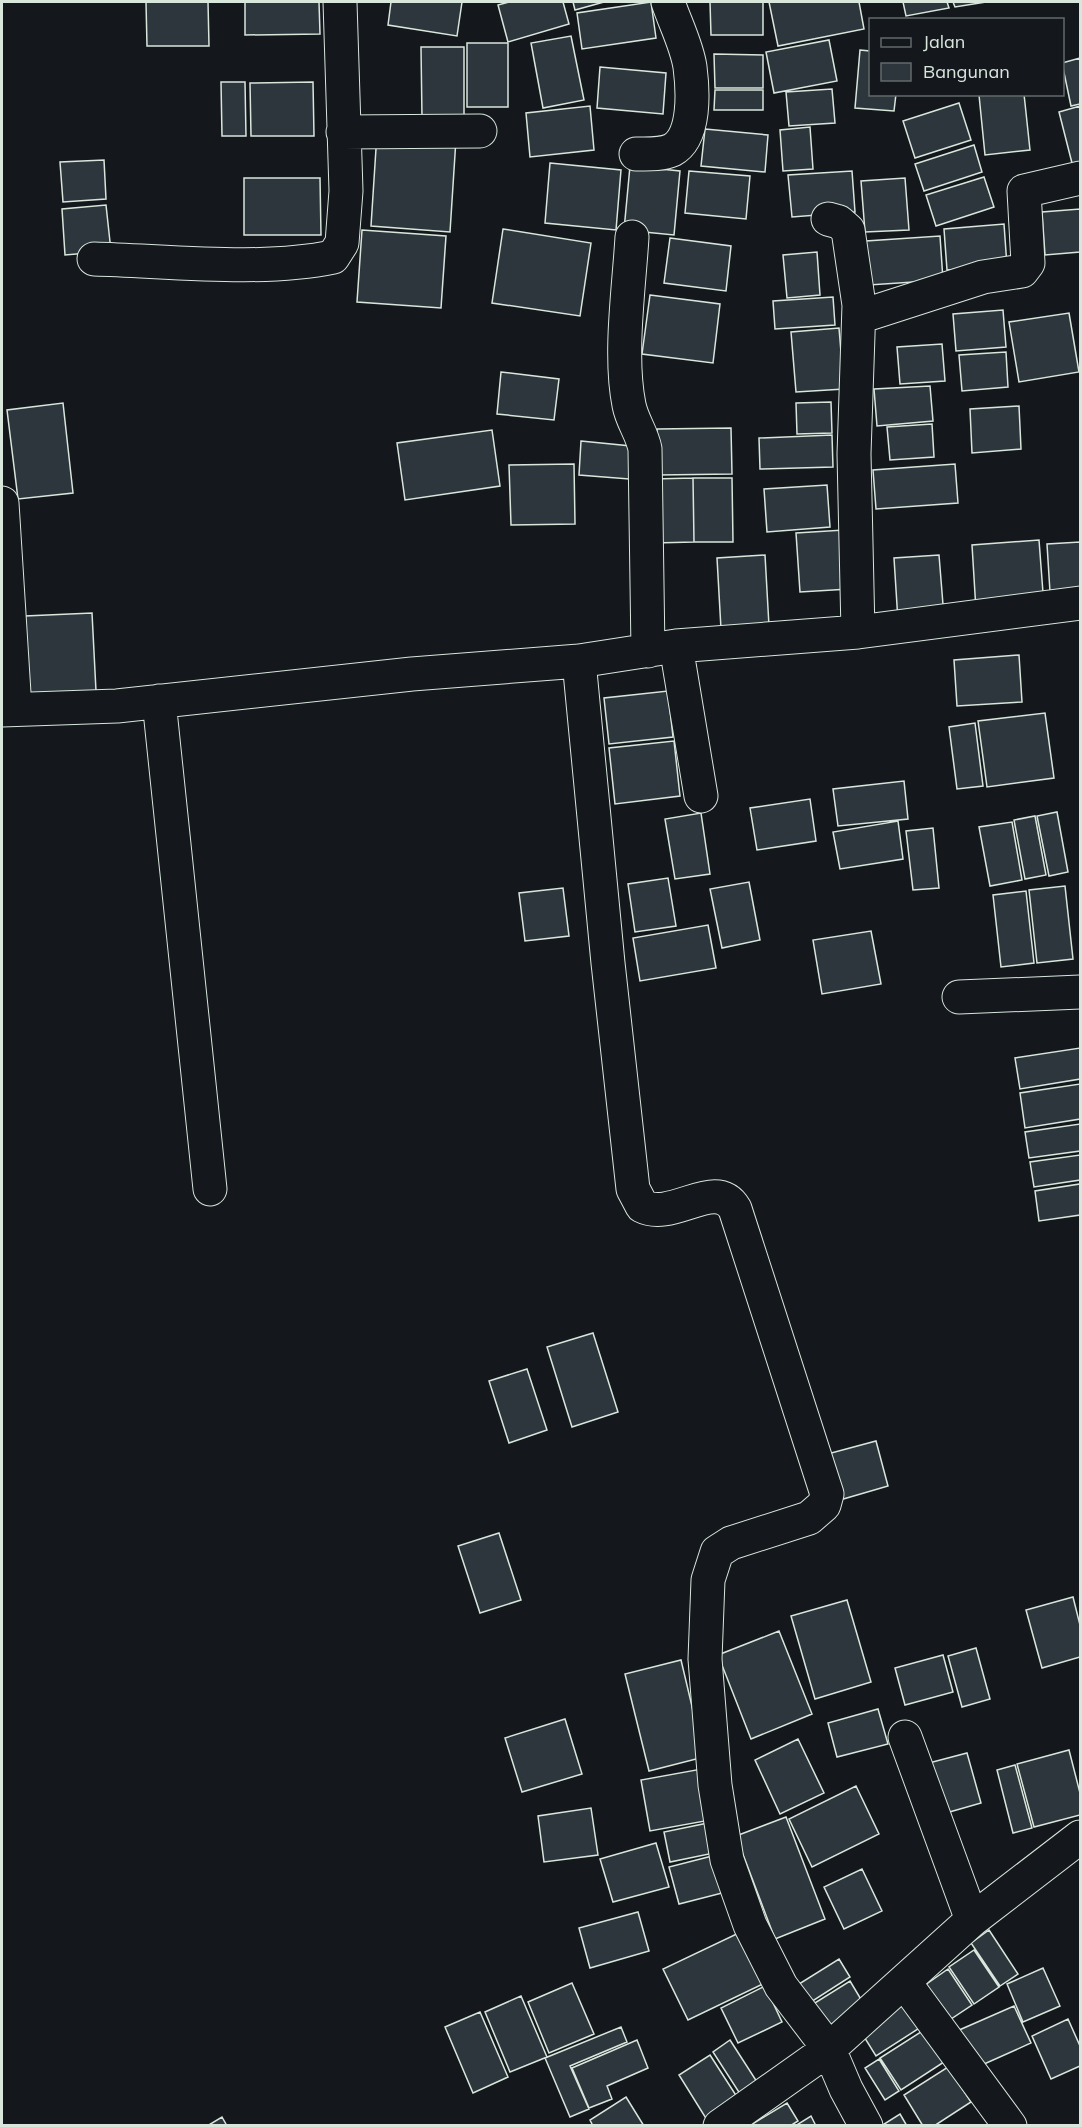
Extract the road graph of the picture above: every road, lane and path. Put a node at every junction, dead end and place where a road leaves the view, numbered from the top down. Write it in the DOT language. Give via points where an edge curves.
graph roads {
  1 [pos="340,2"];
  2 [pos="668,2"];
  3 [pos="480,131"];
  4 [pos="343,132"];
  5 [pos="636,154"];
  6 [pos="1080,178"];
  7 [pos="828,219"];
  8 [pos="632,237"];
  9 [pos="94,259"];
  10 [pos="859,317"];
  11 [pos="2,503"];
  12 [pos="1080,603"];
  13 [pos="858,632"];
  14 [pos="662,648"];
  15 [pos="579,661"];
  16 [pos="159,701"];
  17 [pos="8,710"];
  18 [pos="700,796"];
  19 [pos="1080,992"];
  20 [pos="959,998"];
  21 [pos="210,1189"];
  22 [pos="906,1737"];
  23 [pos="1080,1837"];
  24 [pos="972,1920"];
  25 [pos="905,1983"];
  26 [pos="829,2049"];
  27 [pos="720,2126"];
  28 [pos="866,2126"];
  29 [pos="1010,2126"];
  1 -- 4 [label="street"];
  2 -- 5 [label="street" via="690,66 692,95 687,132 674,149"];
  3 -- 4 [label="street"];
  4 -- 9 [label="street" via="346,191 342,243 333,257 311,262 251,264"];
  6 -- 10 [label="street" via="1024,191 1028,263 1022,271 983,277"];
  7 -- 10 [label="street" via="848,230"];
  8 -- 14 [label="street" via="627,390 645,449"];
  10 -- 13 [label="street" via="854,454"];
  11 -- 17 [label="street"];
  12 -- 13 [label="street"];
  13 -- 14 [label="street"];
  14 -- 15 [label="street"];
  14 -- 18 [label="street"];
  15 -- 16 [label="street"];
  15 -- 26 [label="street" via="633,1190 642,1206 658,1212 709,1197 730,1200 827,1494 824,1505 809,1518 731,1543 717,1552 708,1580 705,1659 715,1785 727,1860 750,1925 781,1986"];
  16 -- 17 [label="street"];
  16 -- 21 [label="street"];
  19 -- 20 [label="street"];
  22 -- 24 [label="street"];
  23 -- 24 [label="street"];
  24 -- 25 [label="street"];
  25 -- 26 [label="street"];
  25 -- 29 [label="street"];
  26 -- 27 [label="street"];
  26 -- 28 [label="street"];
}
